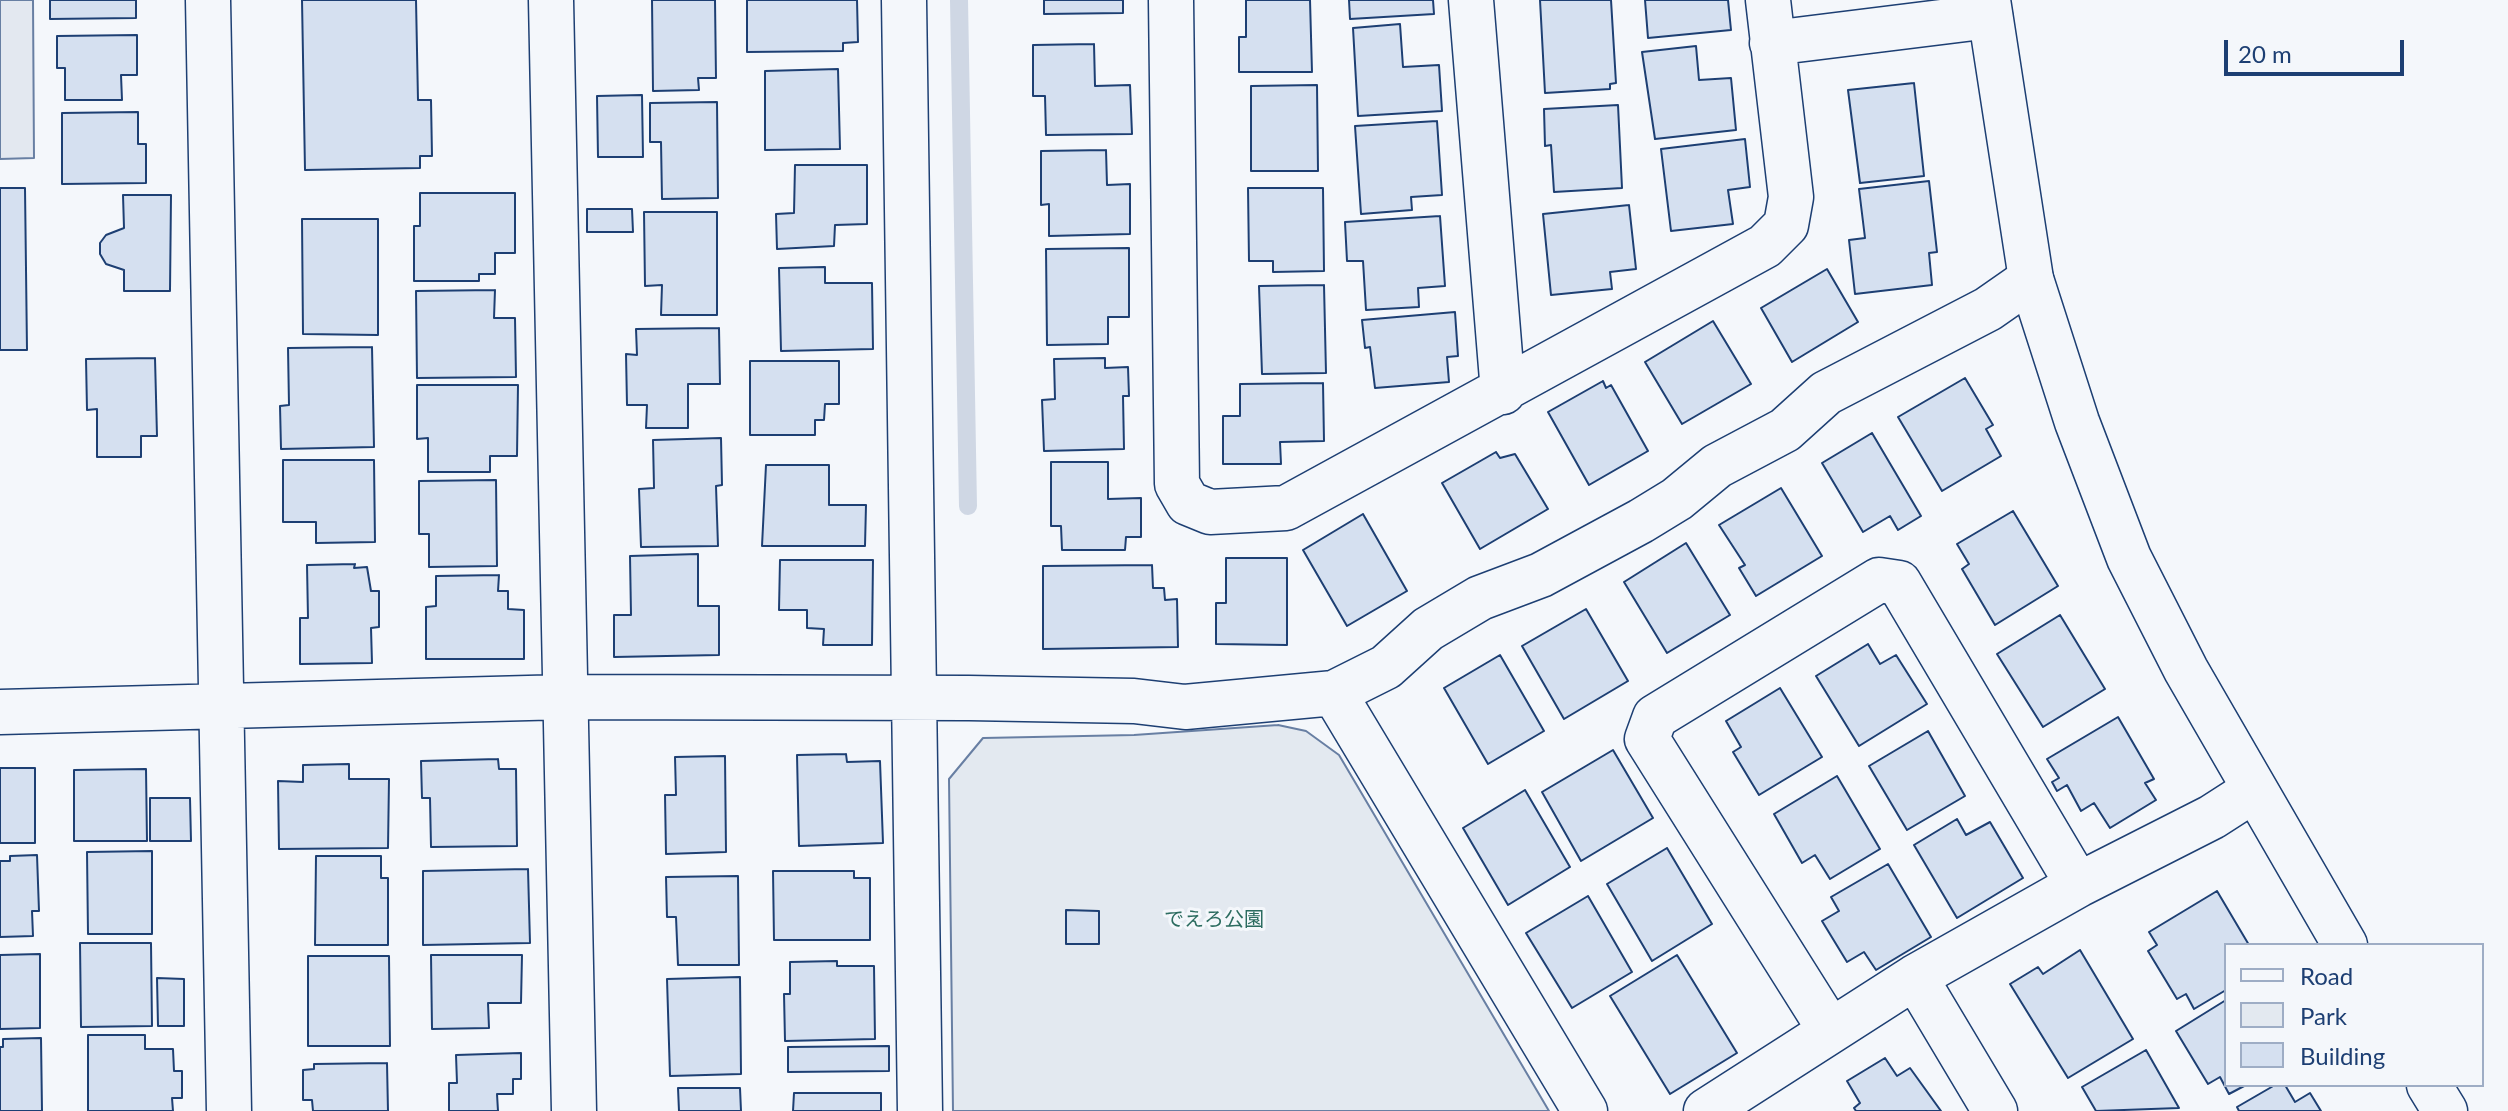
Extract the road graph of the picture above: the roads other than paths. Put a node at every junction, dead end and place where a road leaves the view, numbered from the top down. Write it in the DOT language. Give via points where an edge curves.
graph roads {
  1 [pos="208,0"];
  2 [pos="551,0"];
  3 [pos="904,0"];
  4 [pos="1171,0"];
  5 [pos="1471,0"];
  6 [pos="1768,0"];
  7 [pos="1989,8"];
  8 [pos="1772,43"];
  9 [pos="2031,279"];
  10 [pos="1503,392"];
  11 [pos="1334,693"];
  12 [pos="566,697"];
  13 [pos="914,698"];
  14 [pos="223,708"];
  15 [pos="0,712"];
  16 [pos="2254,790"];
  17 [pos="2078,885"];
  18 [pos="2344,943"];
  19 [pos="1915,977"];
  20 [pos="1830,1030"];
  21 [pos="2430,1087"];
  22 [pos="229,1111"];
  23 [pos="574,1111"];
  24 [pos="920,1111"];
  25 [pos="1585,1111"];
  26 [pos="1706,1111"];
  27 [pos="1995,1111"];
  28 [pos="2445,1111"];
  1 -- 14 [label="street"];
  2 -- 12 [label="street"];
  3 -- 13 [label="street"];
  4 -- 10 [label="street" via="1177,484 1188,503 1210,512 1286,508"];
  5 -- 10 [label="street"];
  6 -- 8 [label="street"];
  7 -- 8 [label="street"];
  7 -- 9 [label="street"];
  8 -- 10 [label="street" via="1791,197 1786,225 1765,246"];
  9 -- 11 [label="street" via="1988,309 1826,393 1785,430 1717,466 1641,521 1541,575 1480,598 1428,629 1386,667"];
  9 -- 16 [label="street" via="2129,558"];
  11 -- 13 [label="street" via="1185,707 1134,701"];
  11 -- 25 [label="street"];
  12 -- 13 [label="street"];
  12 -- 14 [label="street"];
  12 -- 23 [label="street"];
  13 -- 24 [label="street"];
  14 -- 15 [label="street"];
  14 -- 22 [label="street"];
  16 -- 17 [label="street"];
  16 -- 18 [label="street"];
  17 -- 19 [label="street"];
  17 -- 20 [label="street" via="1899,583 1879,580 1655,717 1647,739"];
  19 -- 20 [label="street"];
  19 -- 27 [label="street"];
  20 -- 26 [label="street"];
  21 -- 28 [label="street"];
}
